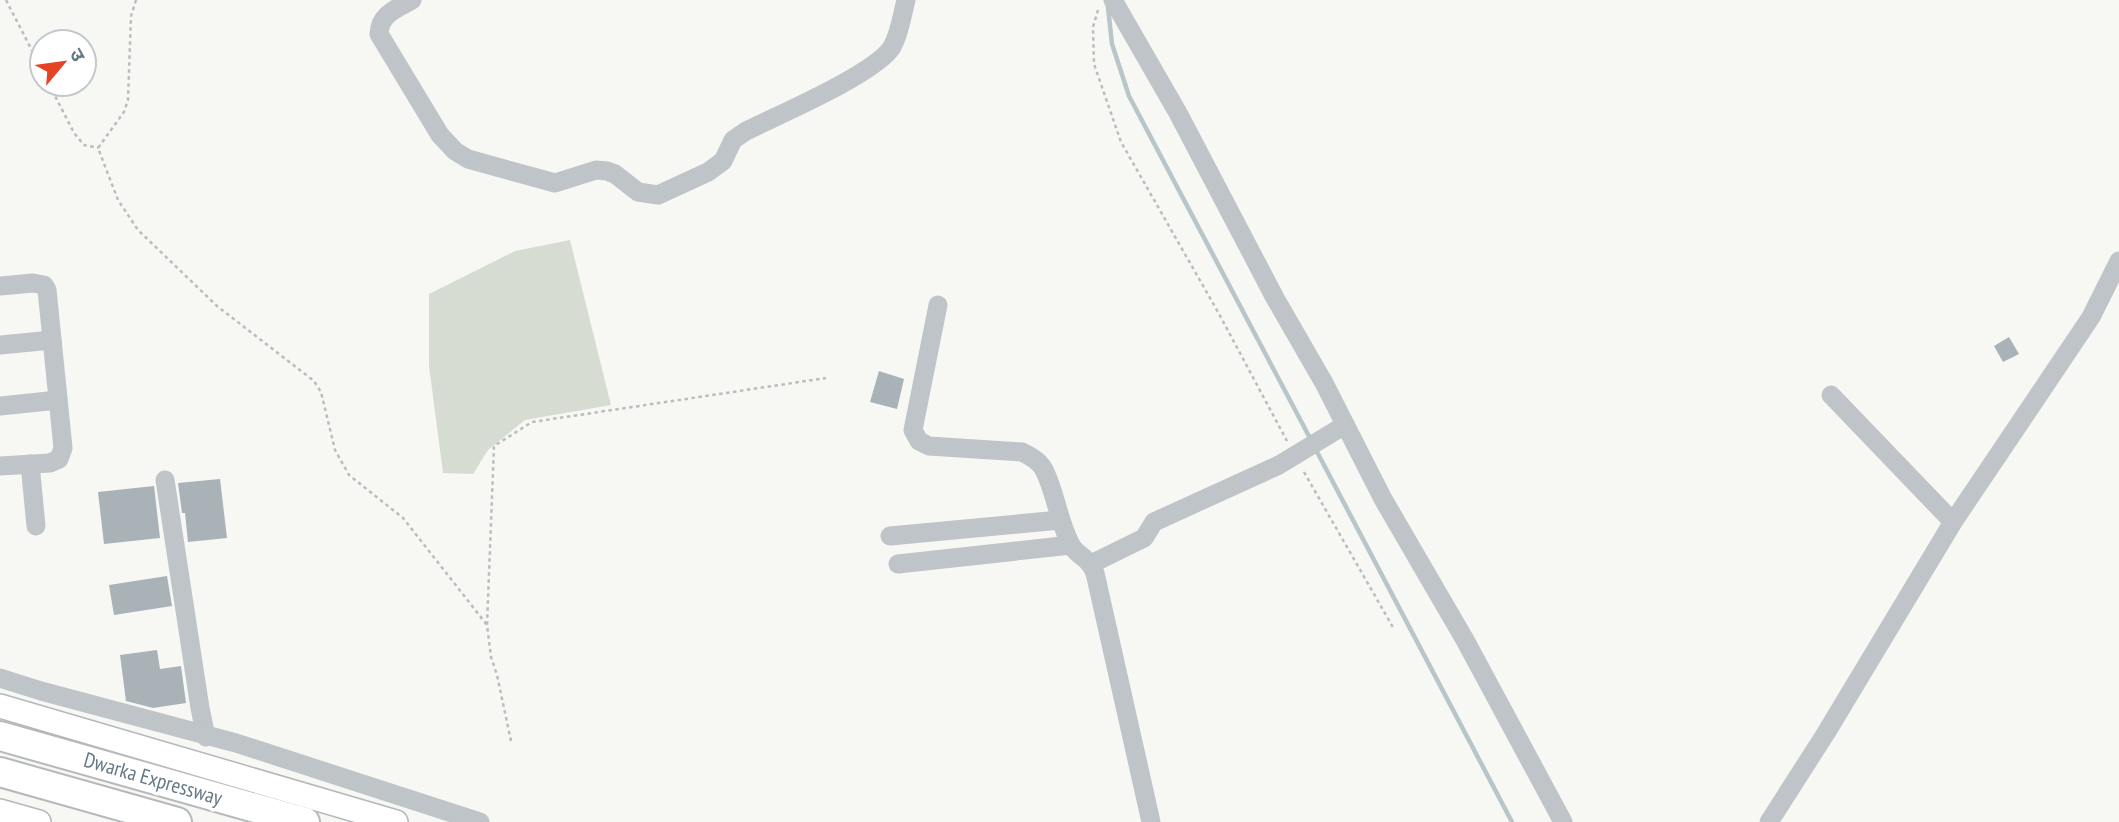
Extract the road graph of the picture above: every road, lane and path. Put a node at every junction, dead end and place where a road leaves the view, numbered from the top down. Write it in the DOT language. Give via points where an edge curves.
graph roads {
  1 [pos="6,0"];
  2 [pos="136,0"];
  3 [pos="412,0"];
  4 [pos="906,0"];
  5 [pos="1107,1"];
  6 [pos="28,43"];
  7 [pos="56,98"];
  8 [pos="98,148"];
  9 [pos="2119,261"];
  10 [pos="0,286"];
  11 [pos="938,305"];
  12 [pos="52,340"];
  13 [pos="0,345"];
  14 [pos="826,378"];
  15 [pos="1831,394"];
  16 [pos="58,400"];
  17 [pos="0,406"];
  18 [pos="1345,425"];
  19 [pos="1287,441"];
  20 [pos="30,464"];
  21 [pos="1300,465"];
  22 [pos="0,466"];
  23 [pos="165,480"];
  24 [pos="1060,520"];
  25 [pos="1953,522"];
  26 [pos="36,526"];
  27 [pos="890,536"];
  28 [pos="1072,545"];
  29 [pos="898,564"];
  30 [pos="1091,564"];
  31 [pos="487,625"];
  32 [pos="1394,629"];
  33 [pos="0,678"];
  34 [pos="0,706"];
  35 [pos="0,736"];
  36 [pos="206,737"];
  37 [pos="511,741"];
  38 [pos="0,772"];
  39 [pos="0,811"];
  40 [pos="39,822"];
  41 [pos="177,822"];
  42 [pos="305,822"];
  43 [pos="396,822"];
  44 [pos="480,822"];
  45 [pos="1151,822"];
  46 [pos="1563,822"];
  47 [pos="1769,822"];
  1 -- 6 [label="path"];
  2 -- 8 [label="path" via="131,16 128,100"];
  3 -- 4 [label="street" via="388,13 379,34 440,135 455,151 468,159 555,183 607,171 652,196 708,172 723,161 733,140 746,131 879,61 891,48"];
  5 -- 18 [label="street" via="1150,62"];
  5 -- 19 [label="path" via="1093,27 1094,64 1121,142"];
  7 -- 8 [label="path" via="84,145"];
  8 -- 31 [label="path" via="118,200 138,230 217,306 314,381 335,450 349,475 402,518"];
  9 -- 25 [label="street" via="2091,317"];
  10 -- 12 [label="street" via="44,285"];
  11 -- 24 [label="street" via="913,430 919,441 929,446 1022,452 1034,458 1043,468"];
  12 -- 13 [label="street"];
  12 -- 16 [label="street"];
  14 -- 31 [label="path" via="532,422 494,446"];
  15 -- 25 [label="street"];
  16 -- 17 [label="street"];
  16 -- 20 [label="street" via="62,454 50,463"];
  18 -- 30 [label="street" via="1279,465 1154,522 1144,538"];
  18 -- 46 [label="street"];
  20 -- 22 [label="street"];
  20 -- 26 [label="street"];
  21 -- 32 [label="path"];
  23 -- 36 [label="street"];
  24 -- 27 [label="street"];
  24 -- 28 [label="street"];
  25 -- 47 [label="street"];
  28 -- 29 [label="street"];
  28 -- 30 [label="street"];
  30 -- 45 [label="street"];
  31 -- 37 [label="path"];
  33 -- 36 [label="street"];
  34 -- 43 [label="main road"];
  35 -- 42 [label="highway, Dwarka Expressway"];
  36 -- 44 [label="street"];
  38 -- 41 [label="highway, Dwarka Expressway"];
  39 -- 40 [label="main road"];
}
